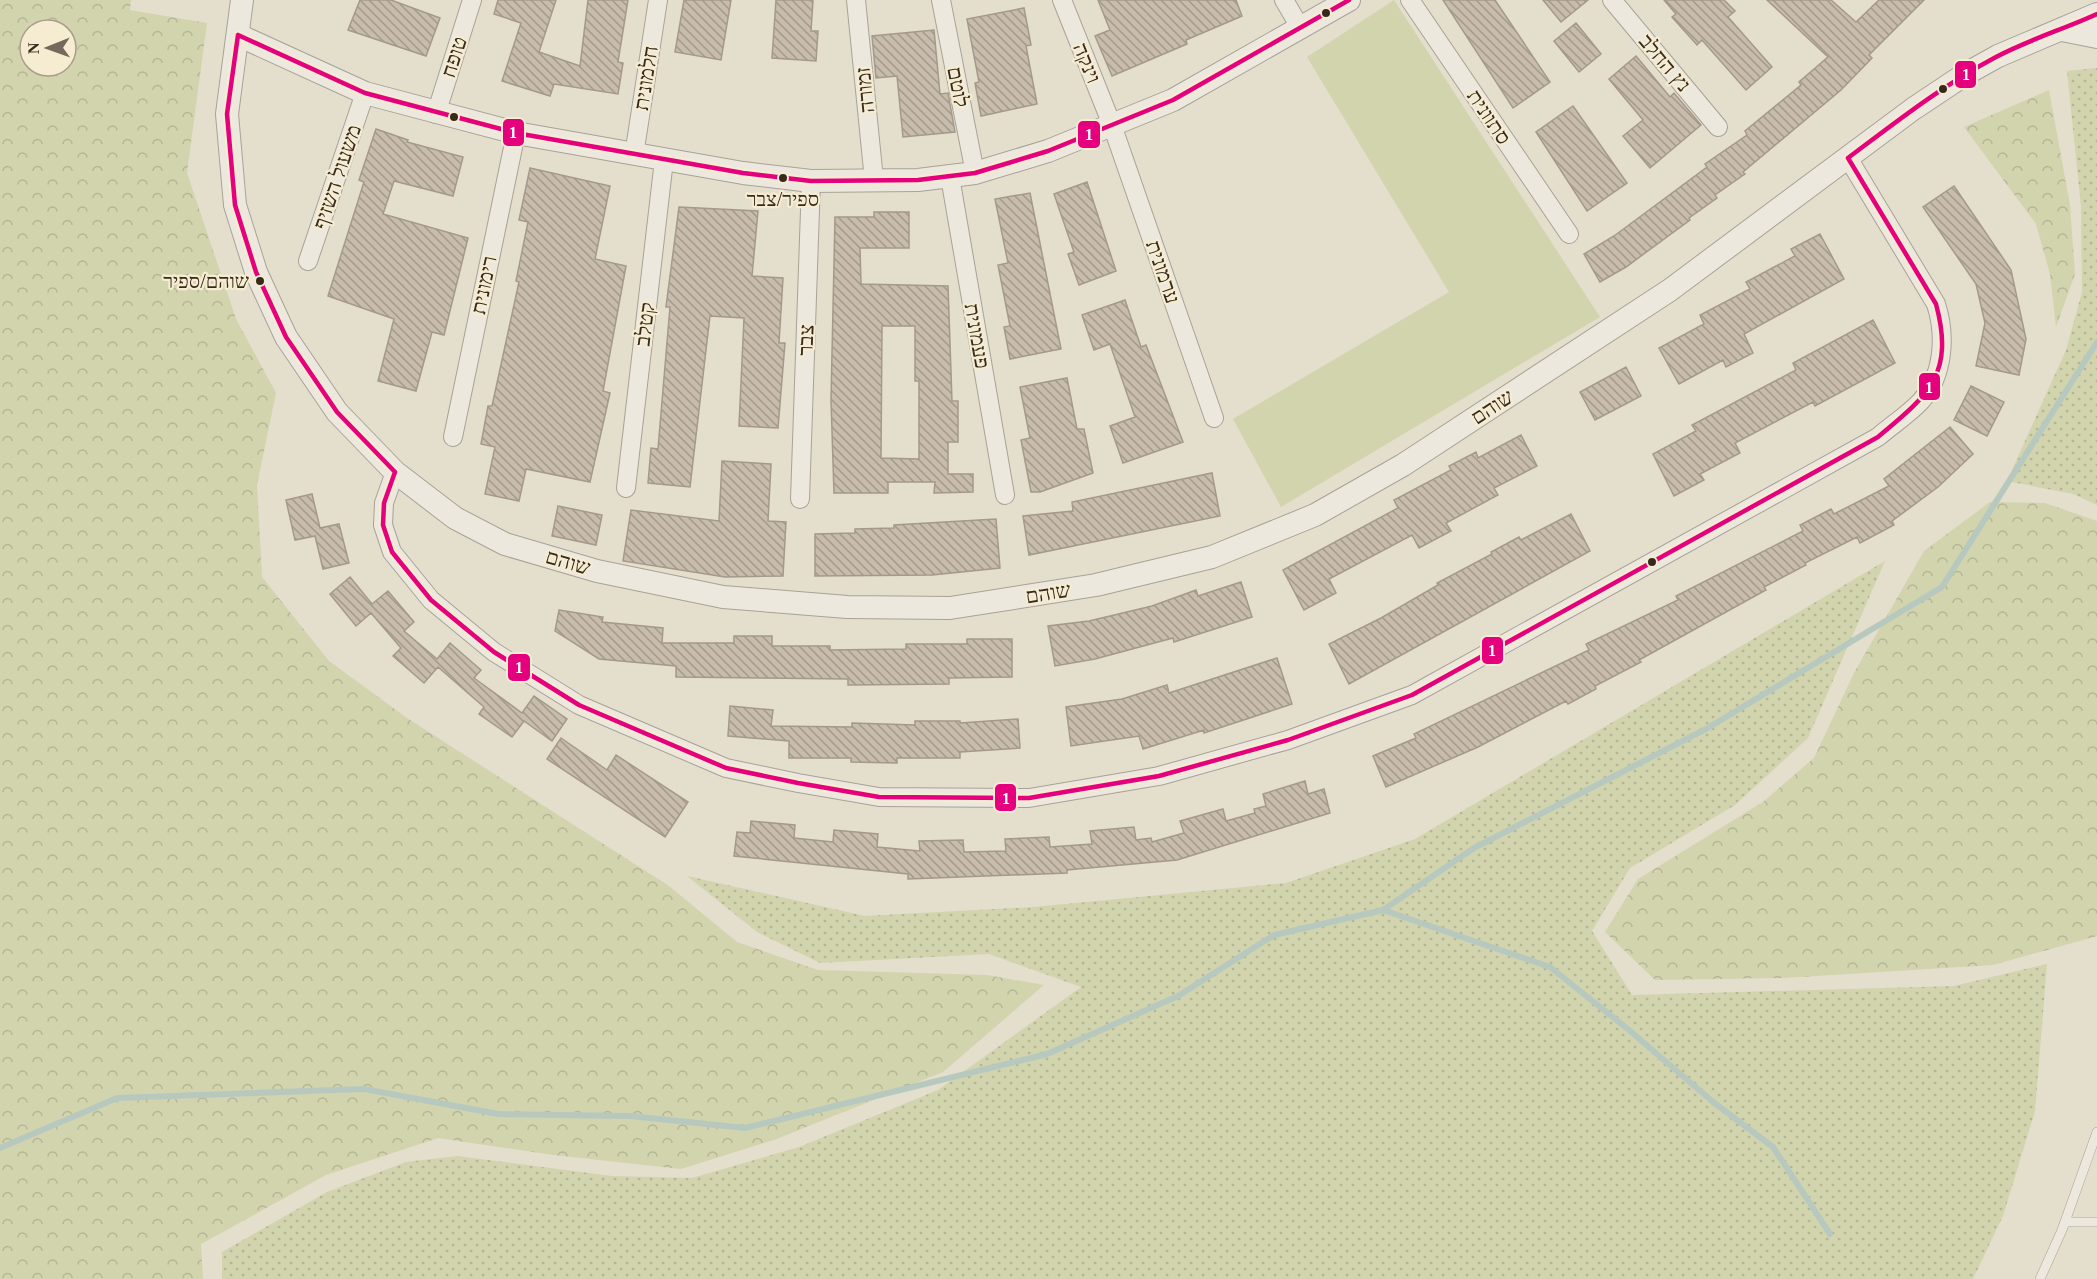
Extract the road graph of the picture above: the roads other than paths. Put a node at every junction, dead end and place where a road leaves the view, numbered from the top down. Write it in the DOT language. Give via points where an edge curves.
graph roads {
  1 [pos="242,0"];
  2 [pos="472,0"];
  3 [pos="658,0"];
  4 [pos="856,0"];
  5 [pos="941,0"];
  6 [pos="1062,0"];
  7 [pos="1284,0"];
  8 [pos="1348,0"];
  9 [pos="1410,0"];
  10 [pos="1612,0"];
  11 [pos="2097,14"];
  12 [pos="1301,29"];
  13 [pos="2060,29"];
  14 [pos="238,35"];
  15 [pos="2097,37"];
  16 [pos="365,93"];
  17 [pos="436,114"];
  18 [pos="1112,125"];
  19 [pos="1718,127"];
  20 [pos="516,133"];
  21 [pos="634,155"];
  22 [pos="1848,158"];
  23 [pos="664,160"];
  24 [pos="975,173"];
  25 [pos="950,177"];
  26 [pos="874,180"];
  27 [pos="811,181"];
  28 [pos="1569,234"];
  29 [pos="308,261"];
  30 [pos="1214,418"];
  31 [pos="453,437"];
  32 [pos="395,472"];
  33 [pos="626,488"];
  34 [pos="1005,495"];
  35 [pos="800,499"];
  36 [pos="2097,1132"];
  37 [pos="2065,1222"];
  38 [pos="2097,1222"];
  39 [pos="2040,1279"];
  1 -- 14 [label="street, שוהם"];
  2 -- 17 [label="street, טופח"];
  3 -- 21 [label="street, חלמונית"];
  4 -- 26 [label="street, זמורה"];
  5 -- 24 [label="street, לוטם"];
  6 -- 18 [label="street, וינקה"];
  7 -- 12 [label="street"];
  8 -- 12 [label="street"];
  9 -- 28 [label="street, סתוונית"];
  10 -- 19 [label="street, נץ החלב"];
  11 -- 13 [label="street, שוהם"];
  12 -- 18 [label="street" via="1173,100"];
  13 -- 15 [label="street"];
  13 -- 22 [label="street, שוהם" via="1964,75"];
  14 -- 16 [label="street"];
  14 -- 32 [label="street, שוהם" via="226,114 235,205 256,272 286,337 337,412"];
  16 -- 17 [label="street"];
  16 -- 29 [label="street, משעול השזיף"];
  17 -- 20 [label="street"];
  18 -- 24 [label="street" via="1048,151"];
  18 -- 30 [label="street, ערמונית"];
  20 -- 21 [label="street"];
  20 -- 31 [label="street, רימונית"];
  21 -- 23 [label="street"];
  22 -- 32 [label="street, שוהם" via="1670,290 1403,465 1315,515 1212,557 1096,585 950,608 847,607 723,597 597,571 505,544 455,518"];
  22 -- 32 [label="street" via="1936,303 1943,325 1940,361 1932,386 1920,402 1878,437 1412,695 1288,740 1159,776 1029,798 879,796 726,768 579,705 494,652 431,600 392,552 382,525 384,503"];
  23 -- 27 [label="street"];
  23 -- 33 [label="street, קטלב"];
  24 -- 25 [label="street"];
  25 -- 26 [label="street"];
  25 -- 34 [label="street, פעמונית"];
  26 -- 27 [label="street"];
  27 -- 35 [label="street, צבר"];
  36 -- 37 [label="lane"];
  37 -- 38 [label="lane"];
  37 -- 39 [label="lane"];
}
